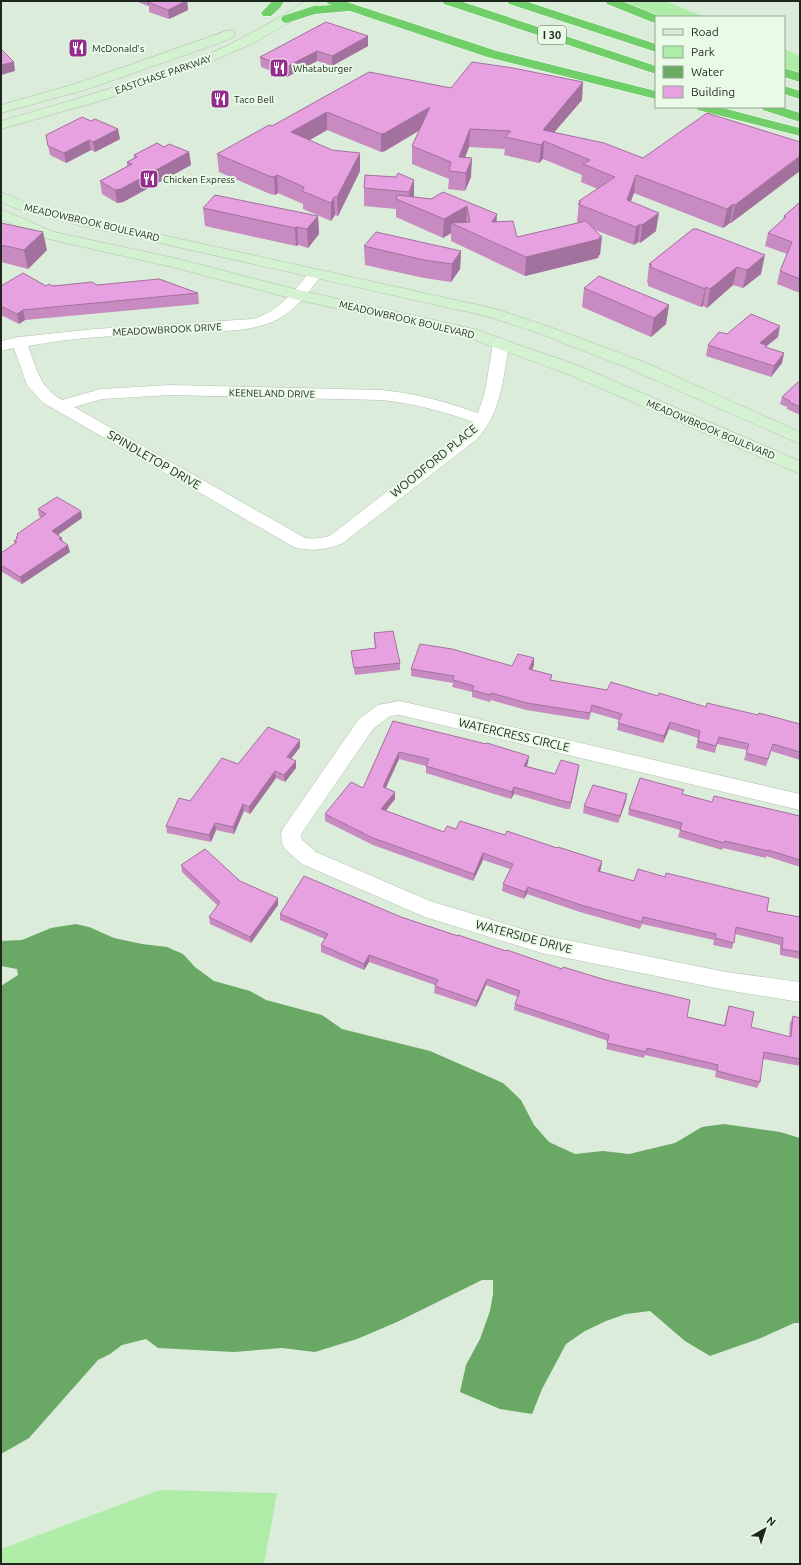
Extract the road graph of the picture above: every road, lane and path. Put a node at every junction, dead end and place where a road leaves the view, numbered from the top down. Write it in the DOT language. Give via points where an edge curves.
graph roads {
  1 [pos="278,1"];
  2 [pos="292,1"];
  3 [pos="315,1"];
  4 [pos="332,1"];
  5 [pos="448,1"];
  6 [pos="513,1"];
  7 [pos="611,1"];
  8 [pos="356,9"];
  9 [pos="267,13"];
  10 [pos="287,18"];
  11 [pos="255,20"];
  12 [pos="655,20"];
  13 [pos="237,29"];
  14 [pos="209,42"];
  15 [pos="655,48"];
  16 [pos="169,55"];
  17 [pos="190,65"];
  18 [pos="655,70"];
  19 [pos="785,72"];
  20 [pos="800,78"];
  21 [pos="145,81"];
  22 [pos="785,90"];
  23 [pos="655,95"];
  24 [pos="800,95"];
  25 [pos="707,108"];
  26 [pos="771,108"];
  27 [pos="1,109"];
  28 [pos="38,115"];
  29 [pos="800,118"];
  30 [pos="1,125"];
  31 [pos="1,131"];
  32 [pos="800,132"];
  33 [pos="1,196"];
  34 [pos="1,213"];
  35 [pos="1,225"];
  36 [pos="48,235"];
  37 [pos="315,274"];
  38 [pos="298,295"];
  39 [pos="518,322"];
  40 [pos="19,342"];
  41 [pos="501,343"];
  42 [pos="1,346"];
  43 [pos="60,406"];
  44 [pos="483,420"];
  45 [pos="800,438"];
  46 [pos="800,468"];
  47 [pos="319,545"];
  48 [pos="800,802"];
  49 [pos="291,838"];
  50 [pos="800,992"];
  1 -- 9 [label="highway"];
  2 -- 9 [label="main road"];
  3 -- 10 [label="main road, EASTCHASE PARKWAY"];
  4 -- 8 [label="highway"];
  5 -- 18 [label="highway, I 30"];
  6 -- 15 [label="highway, I 30"];
  7 -- 12 [label="highway"];
  8 -- 10 [label="highway" via="328,8"];
  8 -- 23 [label="highway" via="492,54"];
  9 -- 11 [label="main road"];
  10 -- 17 [label="main road, EASTCHASE PARKWAY" via="234,47"];
  13 -- 14 [label="main road, EASTCHASE PARKWAY"];
  14 -- 16 [label="main road, EASTCHASE PARKWAY"];
  14 -- 17 [label="main road" via="187,59"];
  16 -- 21 [label="main road" via="174,62 152,74"];
  16 -- 27 [label="main road, EASTCHASE PARKWAY" via="83,86"];
  17 -- 21 [label="main road, EASTCHASE PARKWAY"];
  19 -- 20 [label="highway"];
  21 -- 28 [label="main road, EASTCHASE PARKWAY"];
  22 -- 24 [label="highway"];
  25 -- 32 [label="highway"];
  26 -- 29 [label="highway"];
  28 -- 30 [label="main road, EASTCHASE PARKWAY"];
  28 -- 31 [label="main road"];
  33 -- 37 [label="main road, MEADOWBROOK BOULEVARD" via="22,206 75,220"];
  34 -- 36 [label="main road, MEADOWBROOK BOULEVARD"];
  35 -- 36 [label="main road"];
  36 -- 38 [label="main road, MEADOWBROOK BOULEVARD" via="174,263"];
  37 -- 38 [label="street, MEADOWBROOK DRIVE"];
  37 -- 39 [label="main road, MEADOWBROOK BOULEVARD" via="490,312"];
  38 -- 40 [label="street, MEADOWBROOK DRIVE" via="276,315 254,323"];
  38 -- 41 [label="main road, MEADOWBROOK BOULEVARD" via="468,332"];
  39 -- 41 [label="main road"];
  39 -- 45 [label="main road, MEADOWBROOK BOULEVARD" via="638,366"];
  40 -- 42 [label="street, MEADOWBROOK DRIVE"];
  40 -- 43 [label="street, SPINDLETOP DRIVE" via="35,385 48,399"];
  41 -- 44 [label="street, WOODFORD PLACE" via="495,387"];
  41 -- 46 [label="main road, MEADOWBROOK BOULEVARD" via="576,371"];
  43 -- 44 [label="street, KEENELAND DRIVE" via="101,394 149,391 381,395 422,401"];
  43 -- 47 [label="street, SPINDLETOP DRIVE" via="300,543"];
  44 -- 47 [label="street, WOODFORD PLACE" via="470,434 337,539"];
  48 -- 49 [label="street, WATERCRESS CIRCLE" via="400,708 384,710 366,724 291,834"];
  49 -- 50 [label="street, WATERSIDE DRIVE" via="292,843 309,858 426,908 542,944 726,981"];
}
